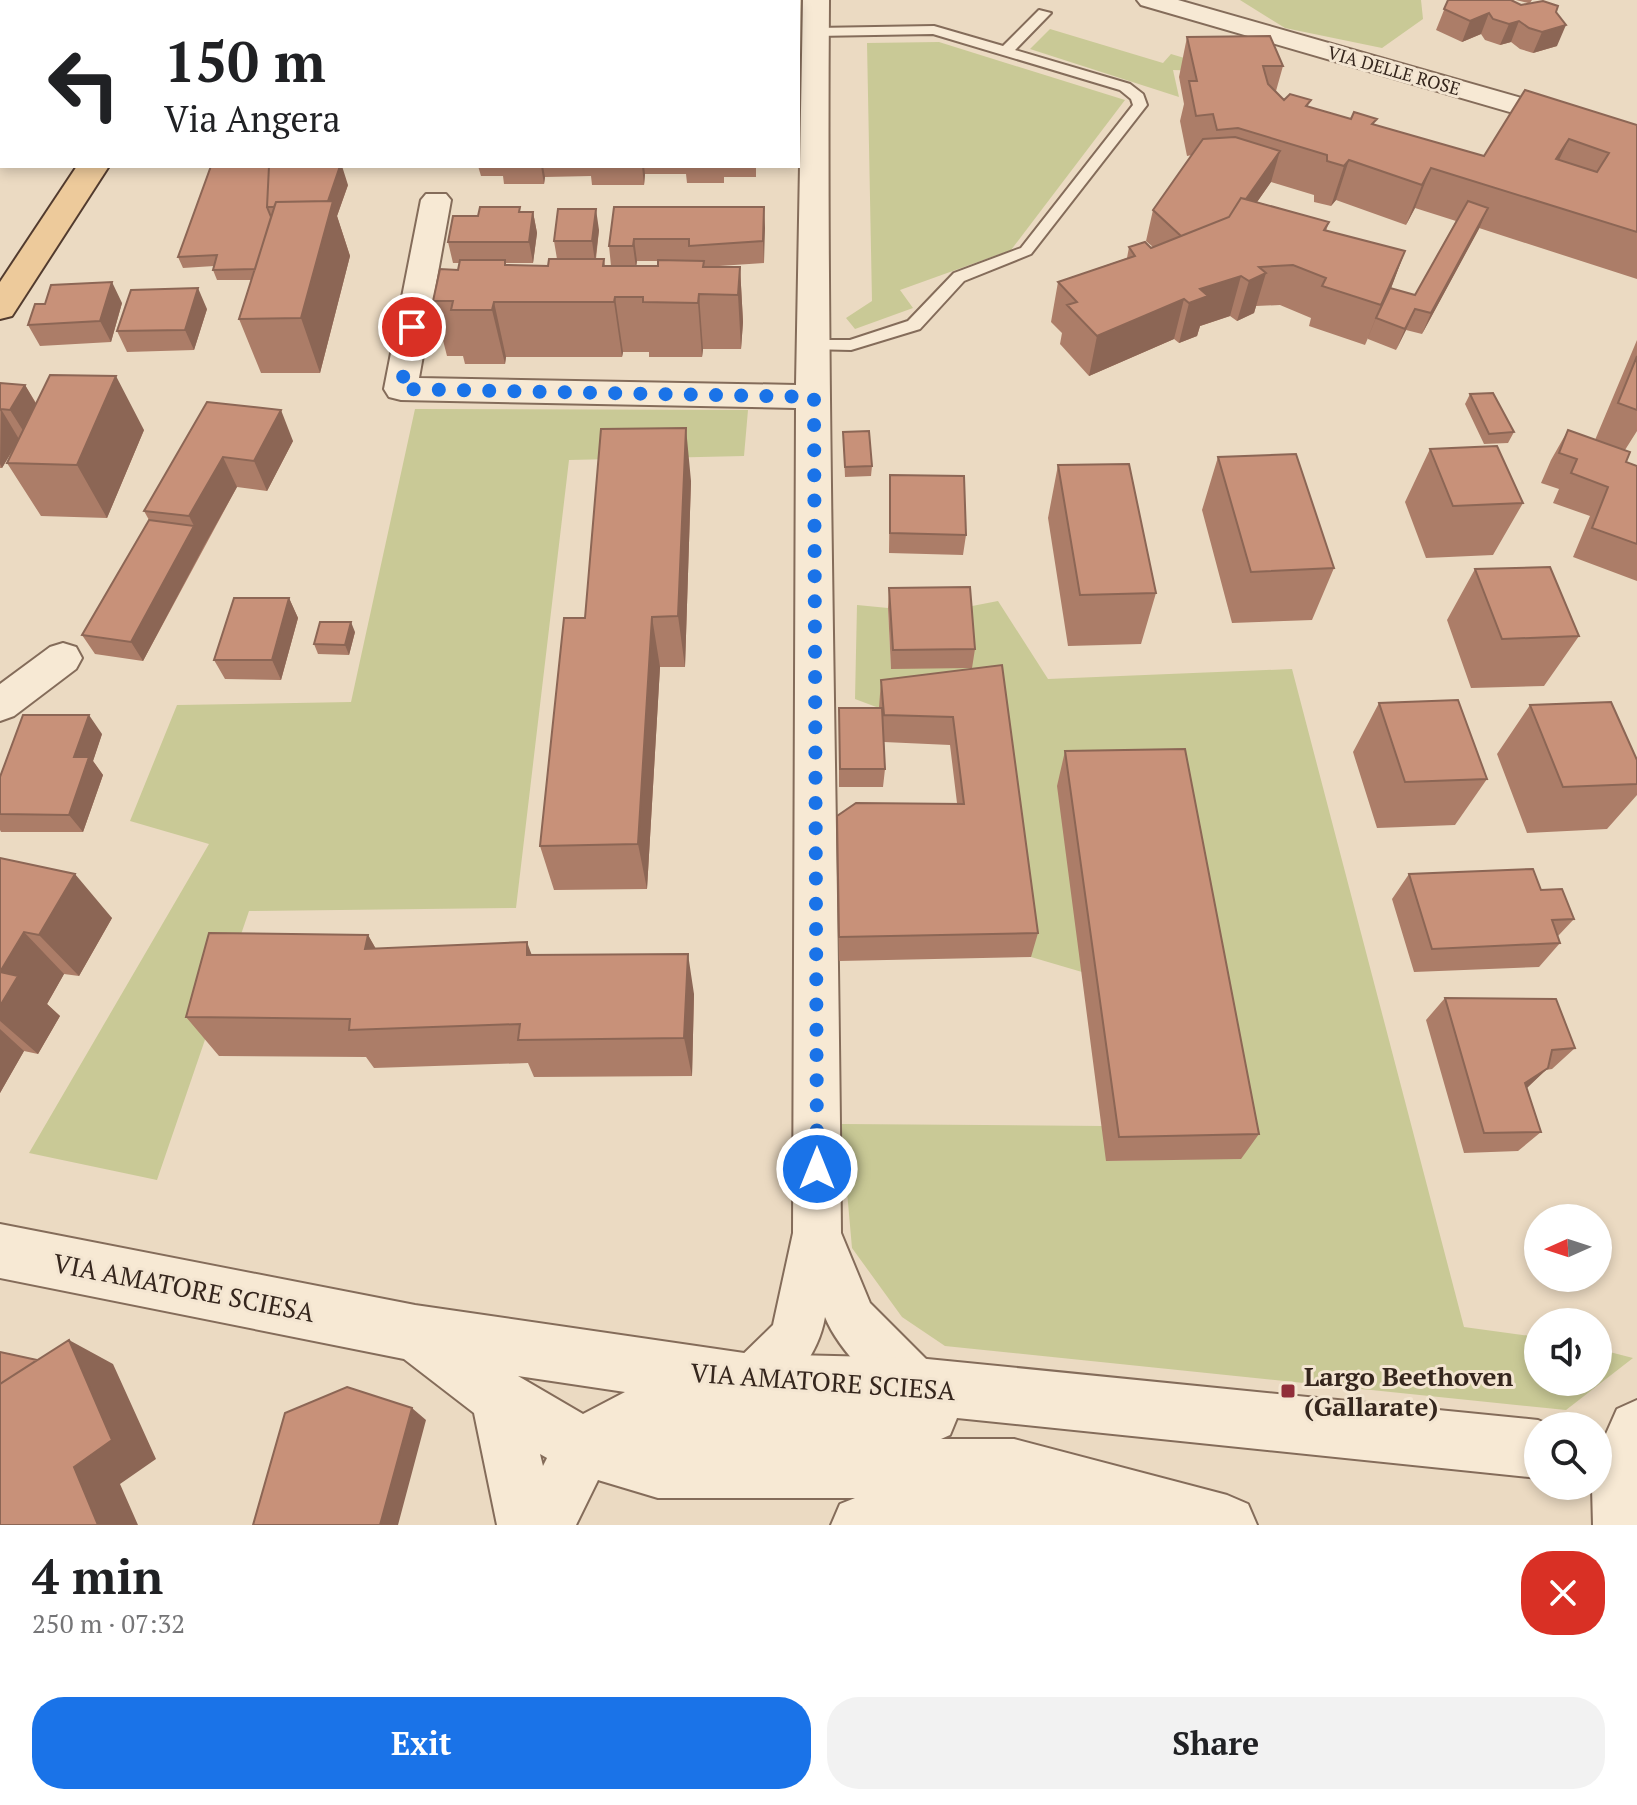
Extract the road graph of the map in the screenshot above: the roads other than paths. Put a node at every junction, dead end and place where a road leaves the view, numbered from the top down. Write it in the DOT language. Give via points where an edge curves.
graph roads {
  1 [pos="1150,0"];
  2 [pos="1044,13"];
  3 [pos="811,35"];
  4 [pos="1008,49"];
  5 [pos="1637,140"];
  6 [pos="92,168"];
  7 [pos="436,200"];
  8 [pos="0,308"];
  9 [pos="813,345"];
  10 [pos="814,397"];
  11 [pos="63,658"];
  12 [pos="0,705"];
  13 [pos="817,1233"];
  14 [pos="0,1251"];
  15 [pos="415,1333"];
  16 [pos="751,1382"];
  17 [pos="917,1386"];
  18 [pos="499,1397"];
  19 [pos="1185,1411"];
  20 [pos="584,1447"];
  21 [pos="1524,1447"];
  22 [pos="1619,1448"];
  23 [pos="1018,1523"];
  24 [pos="527,1525"];
  25 [pos="545,1525"];
  26 [pos="861,1525"];
  27 [pos="1113,1525"];
  28 [pos="1227,1525"];
  29 [pos="1623,1525"];
  1 -- 5 [label="street, VIA DELLE ROSE"];
  2 -- 4 [label="lane"];
  3 -- 4 [label="lane" via="934,30"];
  3 -- 9 [label="street"];
  4 -- 9 [label="lane" via="1125,87 1140,105 1026,251 959,277 914,325 851,345"];
  6 -- 8 [label="main road"];
  7 -- 10 [label="street" via="401,389"];
  9 -- 10 [label="street"];
  10 -- 13 [label="street"];
  11 -- 12 [label="street"];
  13 -- 16 [label="street" via="796,1338"];
  13 -- 17 [label="street" via="852,1321"];
  14 -- 15 [label="street, VIA AMATORE SCIESA"];
  15 -- 16 [label="street, VIA AMATORE SCIESA"];
  15 -- 18 [label="street, VIA AMATORE SCIESA"];
  16 -- 17 [label="street, VIA AMATORE SCIESA"];
  17 -- 19 [label="street, VIA AMATORE SCIESA"];
  18 -- 20 [label="street, VIA AMATORE SCIESA"];
  18 -- 24 [label="street"];
  19 -- 20 [label="street, VIA AMATORE SCIESA" via="628,1419"];
  19 -- 21 [label="street, VIA AMATORE SCIESA"];
  20 -- 25 [label="street"];
  20 -- 28 [label="street, VIA AMATORE SCIESA" via="658,1469 1014,1468"];
  22 -- 29 [label="street"];
  23 -- 26 [label="street" via="883,1519"];
  23 -- 27 [label="street"];
}
